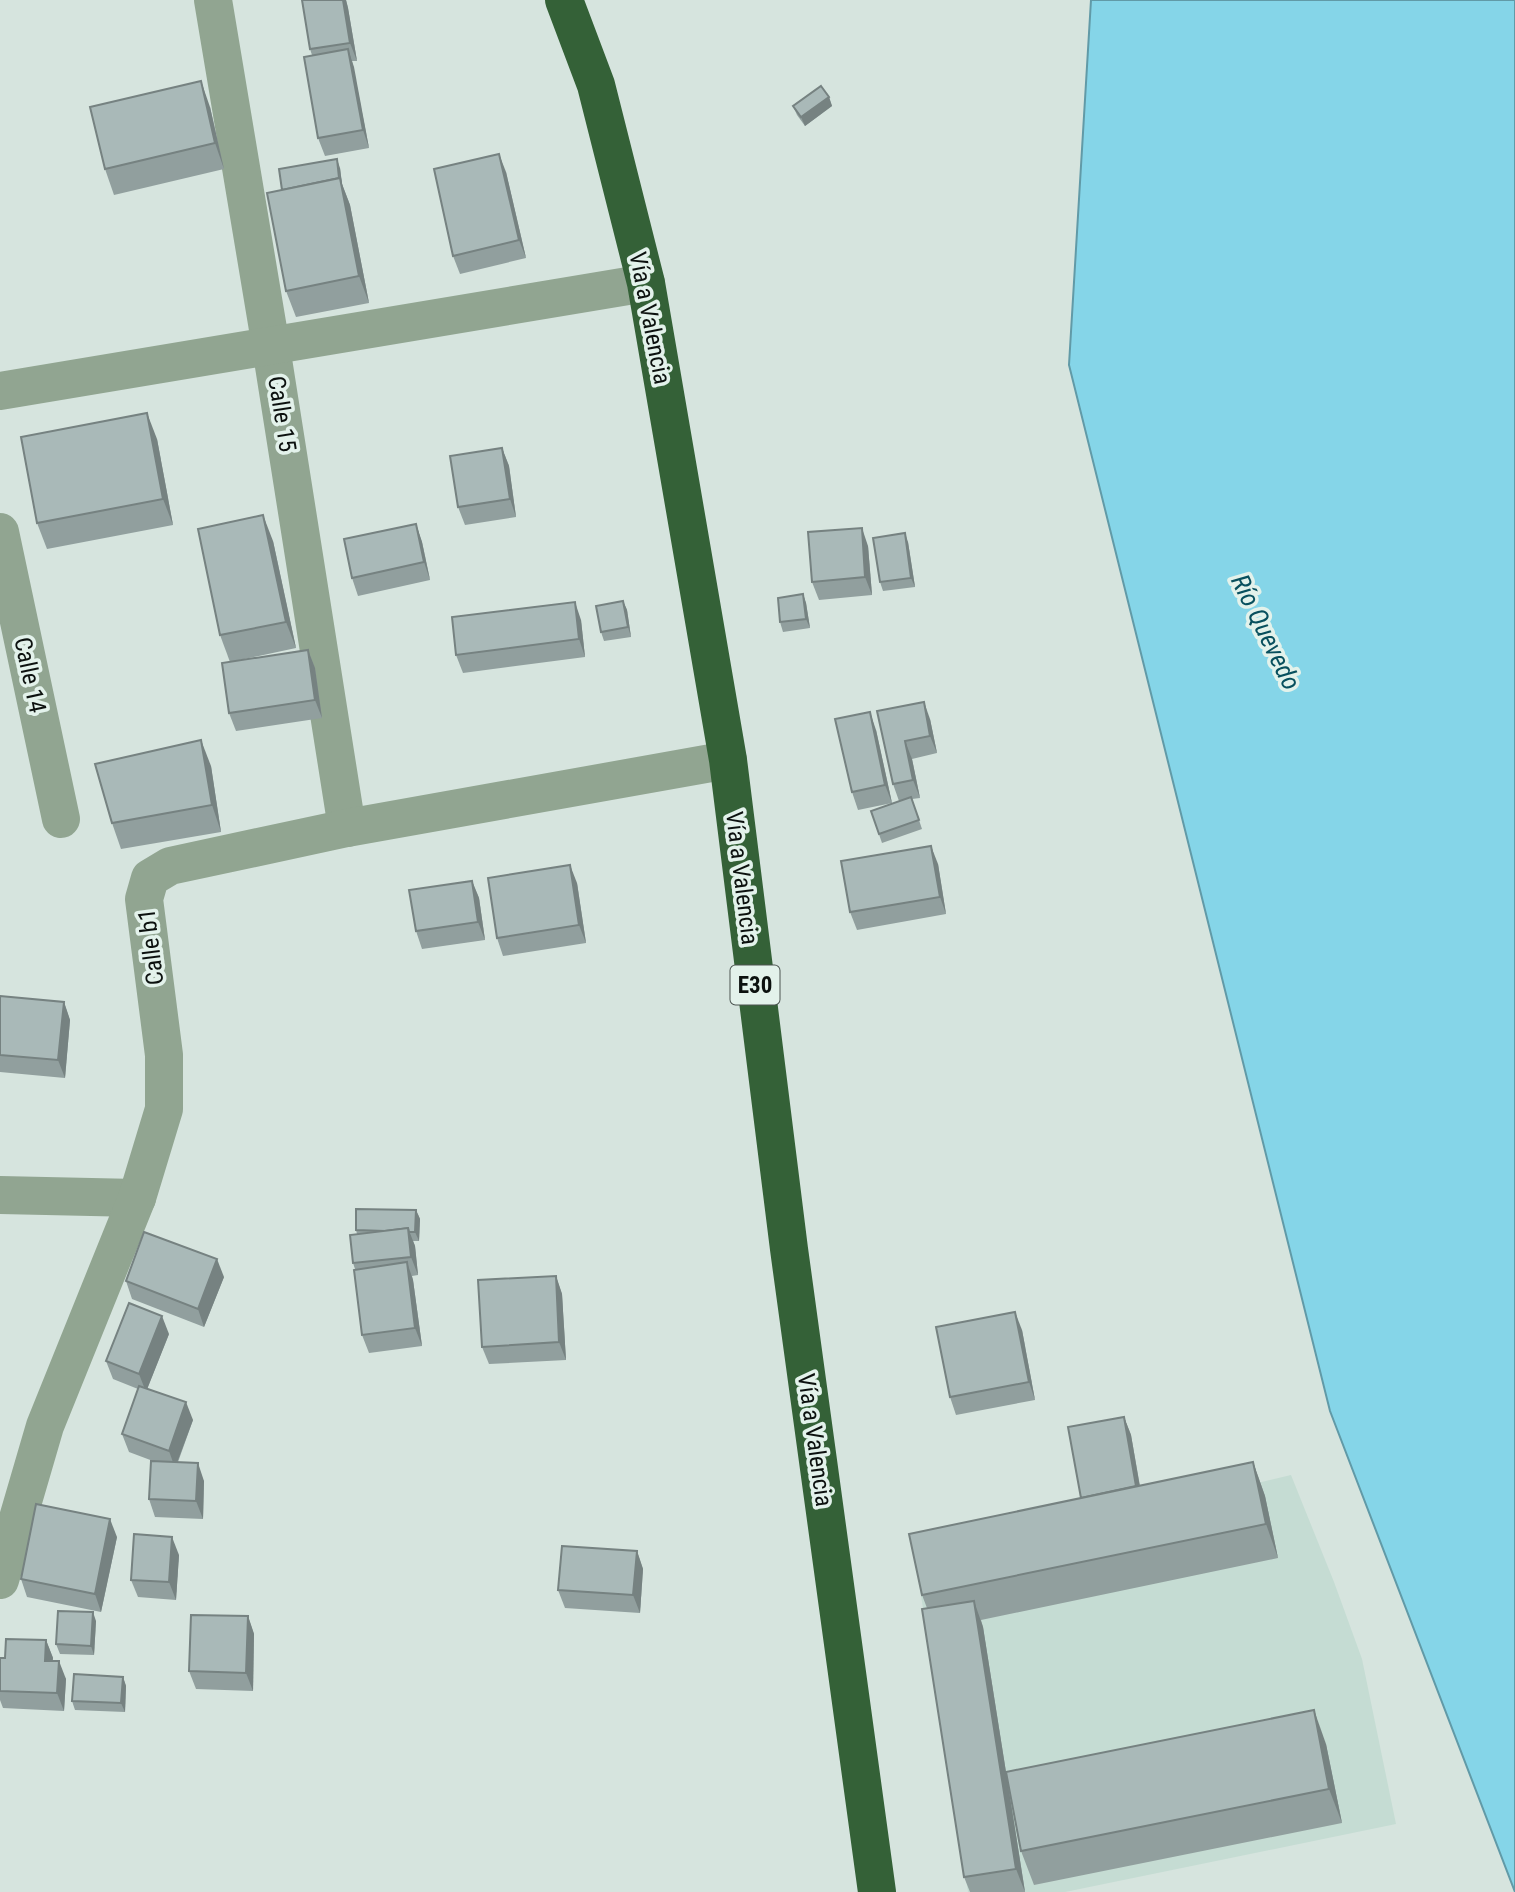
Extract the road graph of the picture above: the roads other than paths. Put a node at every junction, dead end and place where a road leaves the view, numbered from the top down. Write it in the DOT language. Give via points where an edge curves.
graph roads {
  1 [pos="213,0"];
  2 [pos="564,0"];
  3 [pos="646,283"];
  4 [pos="271,347"];
  5 [pos="0,391"];
  6 [pos="0,532"];
  7 [pos="728,760"];
  8 [pos="61,819"];
  9 [pos="347,828"];
  10 [pos="0,1195"];
  11 [pos="137,1198"];
  12 [pos="0,1580"];
  13 [pos="877,1892"];
  1 -- 4 [label="street, Calle 15"];
  2 -- 3 [label="highway, Vía a Valencia / E30" via="596,85"];
  3 -- 4 [label="street"];
  3 -- 7 [label="highway, Vía a Valencia / E30"];
  4 -- 5 [label="street"];
  4 -- 9 [label="street, Calle 15"];
  6 -- 8 [label="street, Calle 14"];
  7 -- 9 [label="street, Calle b1"];
  7 -- 13 [label="highway, Vía a Valencia / E30" via="790,1262"];
  9 -- 11 [label="street, Calle b1" via="170,866 150,878 144,899 164,1055 164,1109"];
  10 -- 11 [label="street"];
  11 -- 12 [label="street, Calle b1" via="45,1426"];
}
